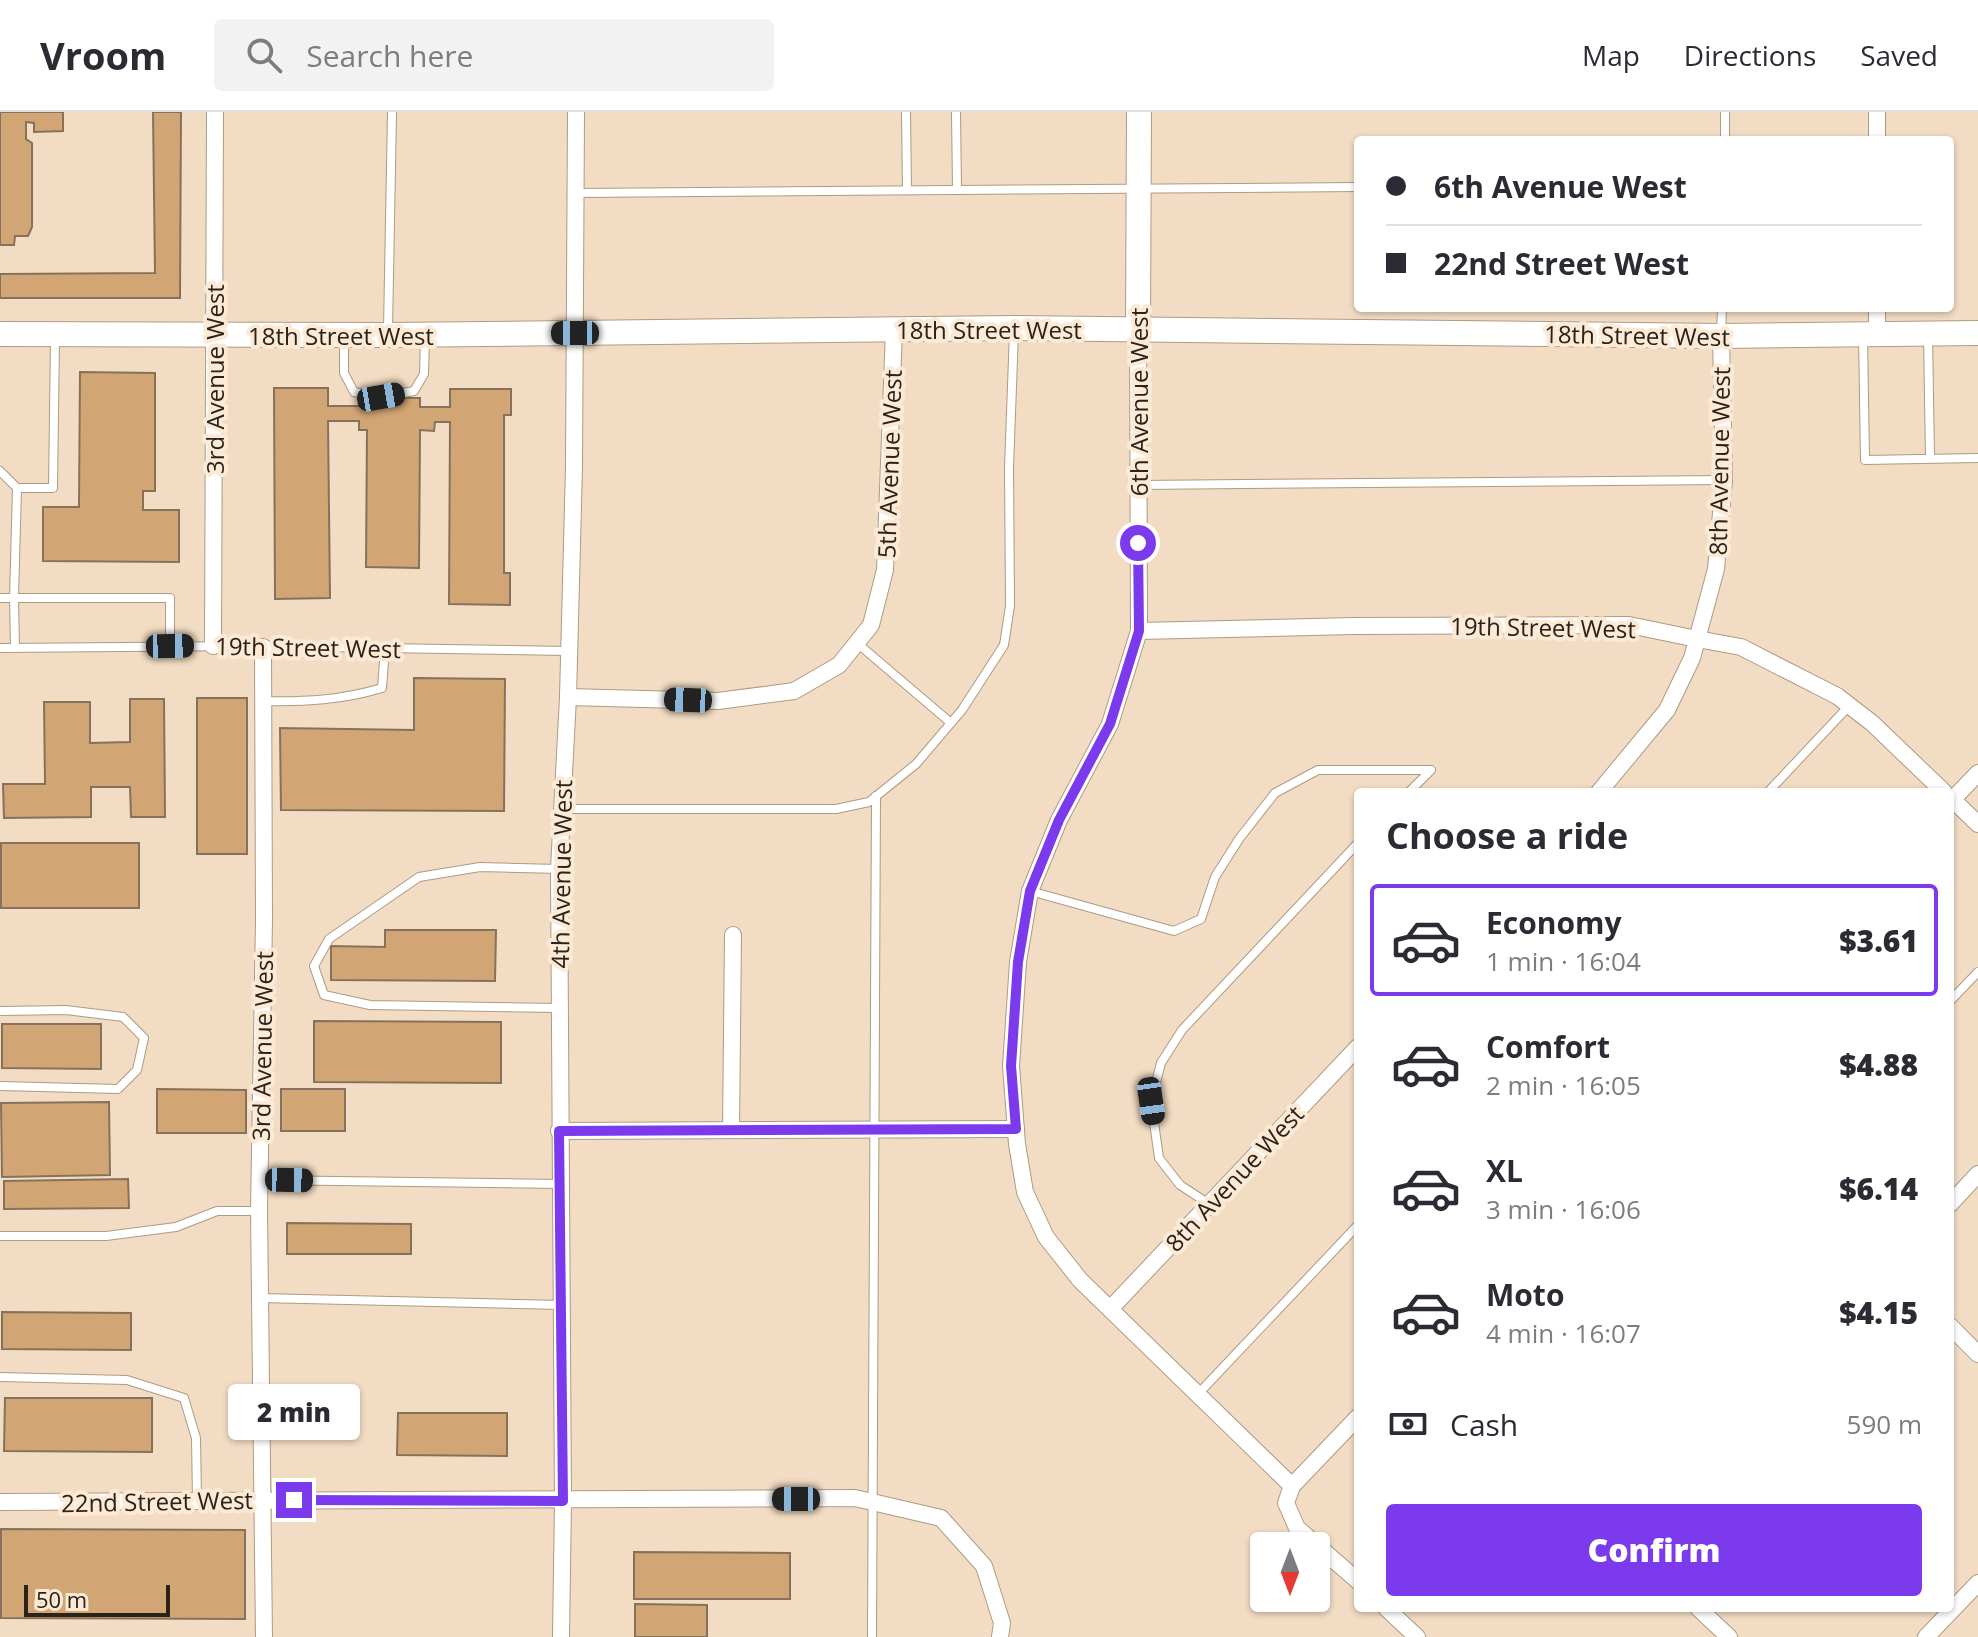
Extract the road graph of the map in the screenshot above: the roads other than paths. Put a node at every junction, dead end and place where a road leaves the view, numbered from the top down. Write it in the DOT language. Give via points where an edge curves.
graph roads {
  1 [pos="215,112"];
  2 [pos="392,112"];
  3 [pos="576,112"];
  4 [pos="906,112"];
  5 [pos="956,112"];
  6 [pos="1139,112"];
  7 [pos="1725,112"];
  8 [pos="1877,112"];
  9 [pos="1725,136"];
  10 [pos="1877,136"];
  11 [pos="1354,187"];
  12 [pos="1138,188"];
  13 [pos="957,189"];
  14 [pos="907,190"];
  15 [pos="576,193"];
  16 [pos="1722,312"];
  17 [pos="1876,312"];
  18 [pos="1014,328"];
  19 [pos="1138,329"];
  20 [pos="894,330"];
  21 [pos="575,333"];
  22 [pos="1978,333"];
  23 [pos="0,334"];
  24 [pos="55,334"];
  25 [pos="1870,334"];
  26 [pos="1928,334"];
  27 [pos="344,335"];
  28 [pos="388,335"];
  29 [pos="425,335"];
  30 [pos="214,336"];
  31 [pos="1721,336"];
  32 [pos="1930,458"];
  33 [pos="1978,458"];
  34 [pos="0,471"];
  35 [pos="1724,480"];
  36 [pos="1137,485"];
  37 [pos="17,488"];
  38 [pos="0,598"];
  39 [pos="14,598"];
  40 [pos="1139,631"];
  41 [pos="1697,639"];
  42 [pos="857,643"];
  43 [pos="170,646"];
  44 [pos="213,646"];
  45 [pos="263,647"];
  46 [pos="0,648"];
  47 [pos="15,648"];
  48 [pos="385,648"];
  49 [pos="568,651"];
  50 [pos="568,697"];
  51 [pos="263,701"];
  52 [pos="1849,706"];
  53 [pos="951,723"];
  54 [pos="1978,773"];
  55 [pos="1413,788"];
  56 [pos="1602,788"];
  57 [pos="1772,788"];
  58 [pos="1939,788"];
  59 [pos="1954,794"];
  60 [pos="876,796"];
  61 [pos="1954,802"];
  62 [pos="561,809"];
  63 [pos="1978,824"];
  64 [pos="1354,847"];
  65 [pos="559,869"];
  66 [pos="1030,891"];
  67 [pos="733,935"];
  68 [pos="1978,972"];
  69 [pos="1954,997"];
  70 [pos="558,1008"];
  71 [pos="0,1011"];
  72 [pos="1354,1051"];
  73 [pos="0,1086"];
  74 [pos="873,1129"];
  75 [pos="1016,1129"];
  76 [pos="731,1130"];
  77 [pos="559,1131"];
  78 [pos="1978,1174"];
  79 [pos="259,1180"];
  80 [pos="560,1184"];
  81 [pos="1954,1200"];
  82 [pos="1209,1204"];
  83 [pos="259,1211"];
  84 [pos="1354,1229"];
  85 [pos="0,1236"];
  86 [pos="260,1298"];
  87 [pos="561,1305"];
  88 [pos="1110,1309"];
  89 [pos="1954,1330"];
  90 [pos="1978,1354"];
  91 [pos="0,1377"];
  92 [pos="1198,1394"];
  93 [pos="1354,1421"];
  94 [pos="1292,1486"];
  95 [pos="264,1499"];
  96 [pos="197,1500"];
  97 [pos="563,1501"];
  98 [pos="0,1502"];
  99 [pos="873,1503"];
  100 [pos="1354,1578"];
  101 [pos="1978,1583"];
  102 [pos="1954,1608"];
  103 [pos="1390,1612"];
  104 [pos="1702,1612"];
  105 [pos="1950,1612"];
  106 [pos="264,1637"];
  107 [pos="561,1637"];
  108 [pos="872,1637"];
  109 [pos="1000,1637"];
  110 [pos="1417,1637"];
  111 [pos="1729,1637"];
  112 [pos="1926,1637"];
  1 -- 30 [label="street, 3rd Avenue West"];
  2 -- 28 [label="lane"];
  3 -- 15 [label="street, 4th Avenue West"];
  4 -- 14 [label="lane"];
  5 -- 13 [label="lane"];
  6 -- 12 [label="street, 6th Avenue West"];
  7 -- 9 [label="lane"];
  8 -- 10 [label="street"];
  11 -- 12 [label="lane"];
  12 -- 13 [label="lane"];
  12 -- 19 [label="street, 6th Avenue West"];
  13 -- 14 [label="lane"];
  14 -- 15 [label="lane"];
  15 -- 21 [label="street, 4th Avenue West"];
  16 -- 31 [label="lane"];
  17 -- 25 [label="street"];
  18 -- 19 [label="street, 18th Street West"];
  18 -- 20 [label="street, 18th Street West"];
  18 -- 53 [label="lane" via="1010,606 1004,645"];
  19 -- 31 [label="street, 18th Street West"];
  19 -- 36 [label="street, 6th Avenue West"];
  20 -- 21 [label="street, 18th Street West"];
  20 -- 42 [label="street, 5th Avenue West" via="885,570 871,625"];
  21 -- 29 [label="street, 18th Street West"];
  21 -- 49 [label="street, 4th Avenue West"];
  22 -- 26 [label="street, 18th Street West"];
  23 -- 24 [label="street, 18th Street West"];
  24 -- 30 [label="street, 18th Street West"];
  24 -- 37 [label="lane" via="53,488"];
  25 -- 26 [label="street, 18th Street West"];
  25 -- 31 [label="street, 18th Street West"];
  25 -- 32 [label="lane" via="1865,460"];
  26 -- 32 [label="lane"];
  27 -- 28 [label="street, 18th Street West"];
  27 -- 29 [label="lane" via="344,373 354,392 381,397 414,391 424,374"];
  27 -- 30 [label="street, 18th Street West"];
  28 -- 29 [label="street, 18th Street West"];
  30 -- 44 [label="street, 3rd Avenue West"];
  31 -- 35 [label="street, 8th Avenue West"];
  32 -- 33 [label="lane"];
  34 -- 37 [label="lane"];
  35 -- 36 [label="lane"];
  35 -- 41 [label="street, 8th Avenue West" via="1716,569"];
  36 -- 40 [label="street, 6th Avenue West"];
  37 -- 39 [label="lane"];
  38 -- 39 [label="lane"];
  39 -- 43 [label="lane" via="170,598"];
  39 -- 47 [label="lane"];
  40 -- 41 [label="street, 19th Street West" via="1629,625"];
  40 -- 66 [label="street, 6th Avenue West" via="1110,724 1059,820"];
  41 -- 52 [label="street, 19th Street West" via="1741,647"];
  41 -- 56 [label="street, 8th Avenue West" via="1667,710"];
  42 -- 50 [label="street" via="839,665 794,691 718,701"];
  42 -- 53 [label="lane"];
  43 -- 44 [label="lane, 19th Street West"];
  43 -- 47 [label="lane, 19th Street West"];
  44 -- 45 [label="lane, 19th Street West"];
  45 -- 48 [label="lane, 19th Street West"];
  45 -- 51 [label="street, 3rd Avenue West"];
  46 -- 47 [label="lane, 19th Street West"];
  48 -- 49 [label="lane, 19th Street West"];
  48 -- 51 [label="lane" via="382,688 312,702"];
  49 -- 50 [label="street, 4th Avenue West"];
  50 -- 62 [label="street, 4th Avenue West"];
  51 -- 79 [label="street, 3rd Avenue West"];
  52 -- 57 [label="lane"];
  52 -- 58 [label="street, 19th Street West"];
  53 -- 60 [label="lane" via="916,764"];
  54 -- 59 [label="street"];
  55 -- 66 [label="lane" via="1431,770 1318,770 1275,793 1215,877 1201,919 1174,931"];
  60 -- 62 [label="lane" via="836,809"];
  60 -- 74 [label="lane"];
  61 -- 63 [label="street, 19th Street West"];
  62 -- 65 [label="street, 4th Avenue West"];
  64 -- 82 [label="lane" via="1182,1030 1161,1063 1151,1101 1159,1158 1180,1185"];
  65 -- 70 [label="street, 4th Avenue West"];
  65 -- 70 [label="lane" via="480,867 419,877 329,939 314,966 324,995 370,1005"];
  66 -- 75 [label="street, 6th Avenue West" via="1018,962 1011,1066"];
  67 -- 76 [label="street"];
  68 -- 69 [label="lane"];
  70 -- 77 [label="street, 4th Avenue West"];
  71 -- 73 [label="lane" via="66,1010 123,1017 144,1038 137,1070 118,1089"];
  72 -- 82 [label="street, 8th Avenue West"];
  74 -- 75 [label="street"];
  74 -- 76 [label="street"];
  74 -- 99 [label="lane"];
  75 -- 88 [label="street, 6th Avenue West" via="1025,1192 1046,1237"];
  76 -- 77 [label="street"];
  77 -- 80 [label="street, 4th Avenue West"];
  78 -- 81 [label="street"];
  79 -- 80 [label="lane"];
  79 -- 83 [label="street, 3rd Avenue West"];
  80 -- 87 [label="street, 4th Avenue West"];
  82 -- 88 [label="street, 8th Avenue West"];
  83 -- 85 [label="lane" via="217,1211 176,1227 106,1236"];
  83 -- 86 [label="street, 3rd Avenue West"];
  84 -- 92 [label="lane"];
  86 -- 87 [label="lane"];
  86 -- 95 [label="street, 3rd Avenue West"];
  87 -- 97 [label="street, 4th Avenue West"];
  88 -- 92 [label="street, 6th Avenue West"];
  89 -- 90 [label="street"];
  91 -- 96 [label="lane" via="127,1380 184,1398 196,1438"];
  92 -- 94 [label="street, 6th Avenue West"];
  93 -- 94 [label="street"];
  94 -- 100 [label="street" via="1286,1503 1297,1528"];
  95 -- 96 [label="street, 22nd Street West"];
  95 -- 97 [label="street, 22nd Street West"];
  95 -- 106 [label="street, 3rd Avenue West"];
  96 -- 98 [label="street, 22nd Street West"];
  97 -- 99 [label="street, 22nd Street West" via="855,1498"];
  97 -- 107 [label="street, 4th Avenue West"];
  99 -- 108 [label="lane"];
  99 -- 109 [label="street, 22nd Street West" via="941,1518 984,1566 1002,1623"];
  101 -- 102 [label="street"];
  103 -- 110 [label="street"];
  104 -- 111 [label="street"];
  105 -- 112 [label="street"];
}
